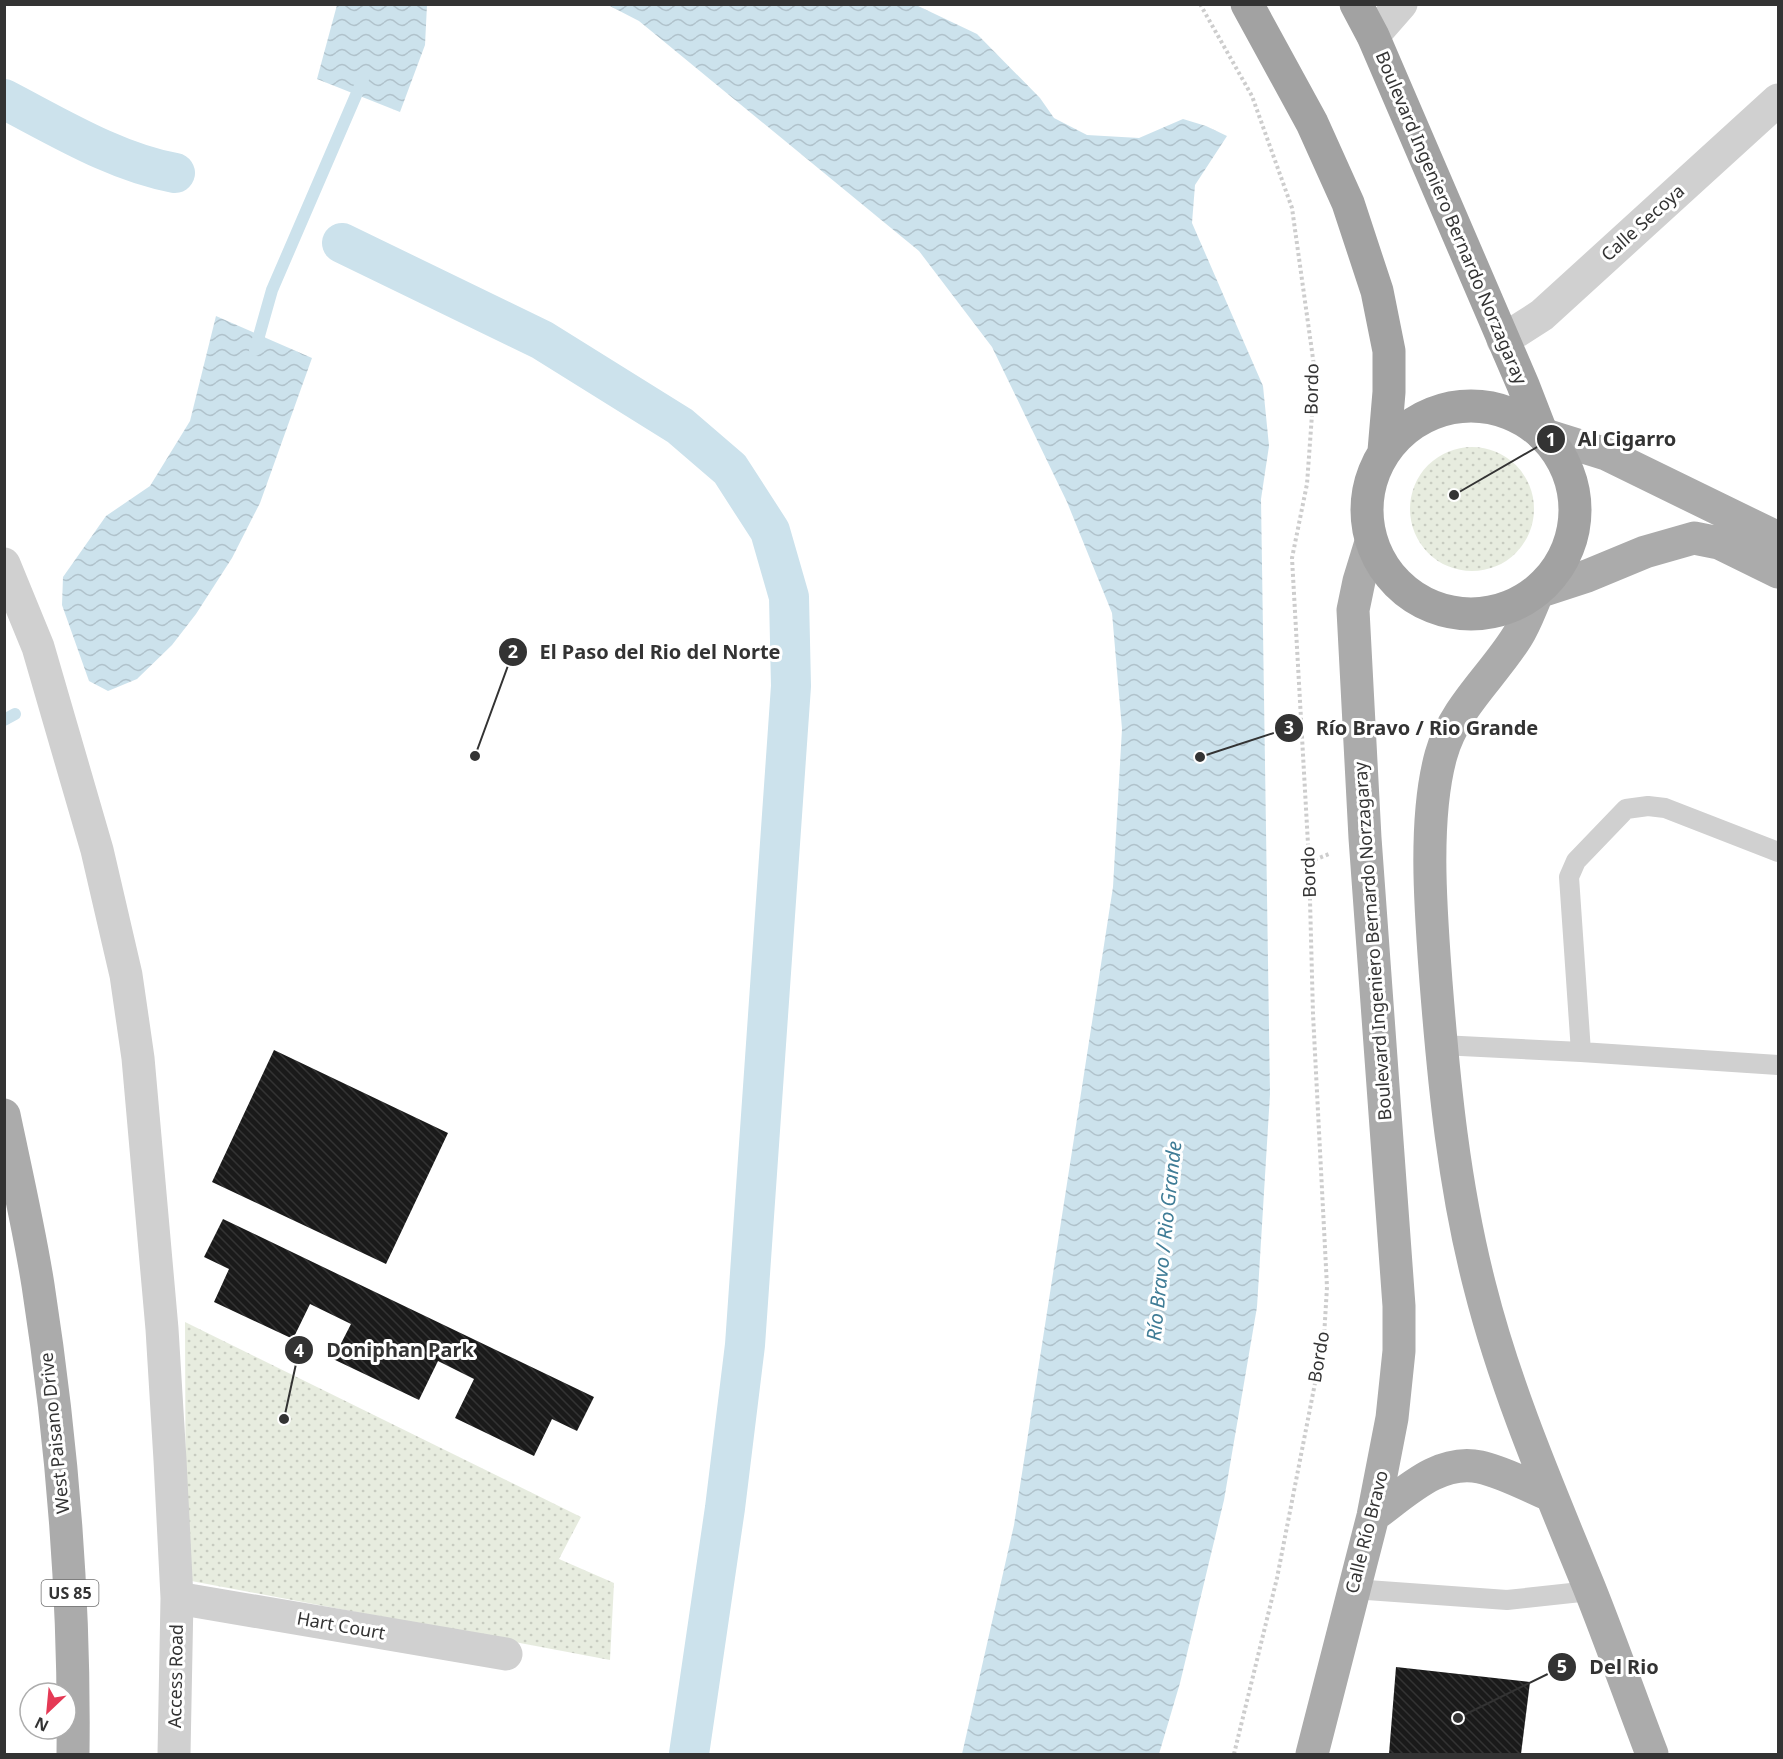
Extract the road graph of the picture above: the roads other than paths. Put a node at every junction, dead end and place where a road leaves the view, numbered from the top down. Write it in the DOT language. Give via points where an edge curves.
graph roads {
  1 [pos="1247,4"];
  2 [pos="1356,4"];
  3 [pos="1401,4"];
  4 [pos="1373,36"];
  5 [pos="1779,100"];
  6 [pos="1503,340"];
  7 [pos="1542,434"];
  8 [pos="1384,451"];
  9 [pos="1776,536"];
  10 [pos="1371,542"];
  11 [pos="4,564"];
  12 [pos="1773,576"];
  13 [pos="1538,592"];
  14 [pos="1779,852"];
  15 [pos="1441,1045"];
  16 [pos="1581,1053"];
  17 [pos="1779,1065"];
  18 [pos="4,1115"];
  19 [pos="1399,1306"];
  20 [pos="1550,1495"];
  21 [pos="1372,1516"];
  22 [pos="1353,1589"];
  23 [pos="1590,1590"];
  24 [pos="177,1598"];
  25 [pos="506,1654"];
  26 [pos="73,1755"];
  27 [pos="174,1755"];
  28 [pos="1312,1755"];
  29 [pos="1652,1755"];
  1 -- 8 [label="highway" via="1312,123 1348,203 1377,291 1389,351"];
  2 -- 4 [label="highway, Boulevard Ingeniero Bernardo Norzagaray"];
  3 -- 4 [label="street"];
  4 -- 6 [label="highway, Boulevard Ingeniero Bernardo Norzagaray"];
  5 -- 6 [label="street, Calle Secoya" via="1542,315"];
  6 -- 7 [label="highway, Boulevard Ingeniero Bernardo Norzagaray"];
  7 -- 8 [label="highway" via="1518,416 1489,408 1459,406 1430,413 1404,429"];
  7 -- 9 [label="main road" via="1606,454"];
  7 -- 13 [label="highway" via="1564,462 1575,496 1574,532 1562,565"];
  8 -- 10 [label="highway" via="1370,479 1366,511"];
  9 -- 12 [label="street"];
  10 -- 13 [label="highway" via="1386,573 1410,597 1442,611 1475,615 1509,609"];
  10 -- 19 [label="main road, Boulevard Ingeniero Bernardo Norzagaray" via="1353,610 1365,838"];
  11 -- 24 [label="street, Access Road" via="38,647 97,850 126,975 150,1185"];
  12 -- 13 [label="main road" via="1719,543 1694,538"];
  13 -- 15 [label="main road" via="1517,637 1471,697 1441,753 1433,794 1430,852"];
  14 -- 16 [label="lane" via="1665,808 1626,809 1576,861 1569,878"];
  15 -- 16 [label="lane"];
  15 -- 20 [label="main road" via="1461,1210 1477,1277 1497,1348"];
  16 -- 17 [label="lane"];
  18 -- 26 [label="main road, West Paisano Drive / US 85" via="38,1284 57,1432 69,1566"];
  19 -- 21 [label="main road, Calle Río Bravo" via="1392,1418"];
  20 -- 21 [label="main road" via="1480,1467 1451,1467 1423,1479"];
  20 -- 23 [label="main road"];
  21 -- 22 [label="main road, Calle Río Bravo"];
  22 -- 23 [label="lane" via="1507,1600"];
  22 -- 28 [label="main road, Calle Río Bravo"];
  23 -- 29 [label="main road"];
  24 -- 25 [label="street, Hart Court"];
  24 -- 27 [label="street, Access Road"];
}
